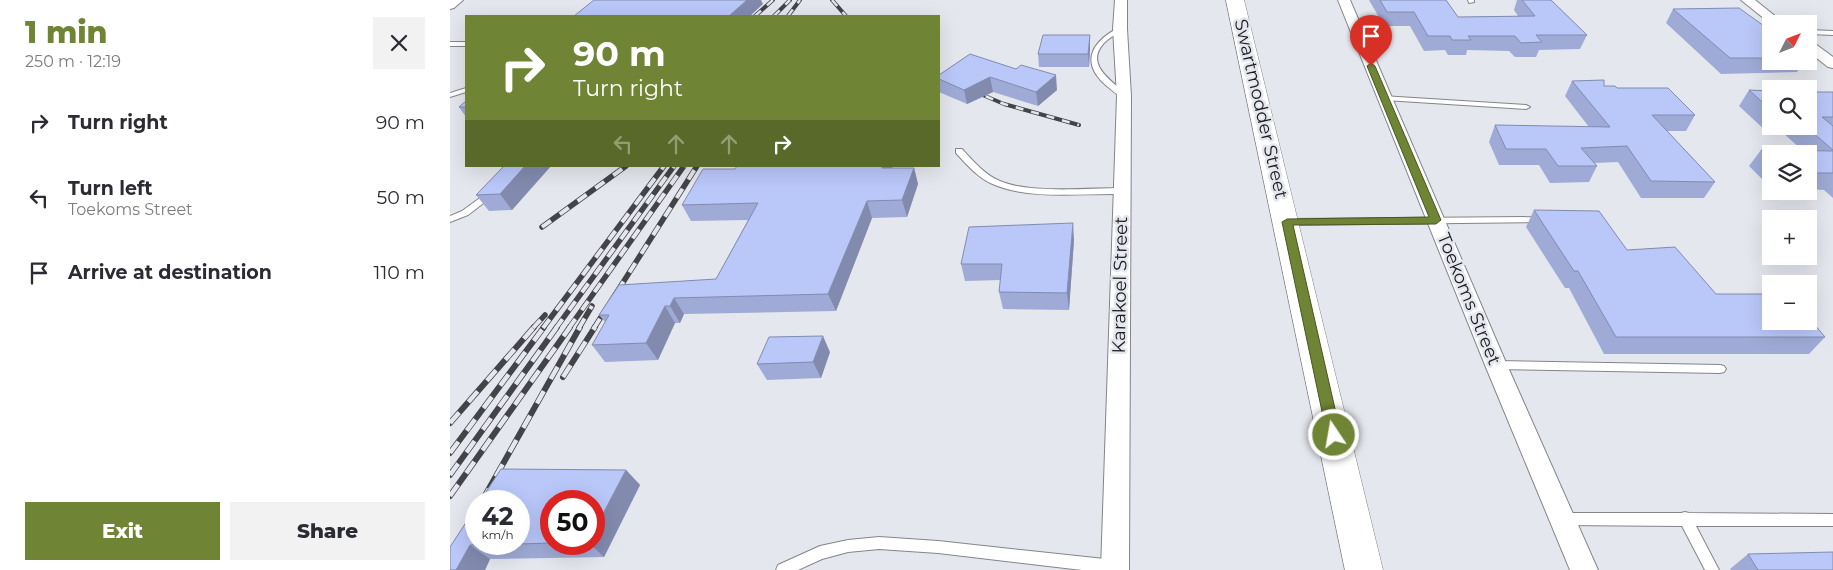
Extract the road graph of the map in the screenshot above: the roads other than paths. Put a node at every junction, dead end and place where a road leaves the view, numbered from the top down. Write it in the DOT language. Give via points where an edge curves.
graph roads {
  1 [pos="457,0"];
  2 [pos="1121,0"];
  3 [pos="1235,0"];
  4 [pos="1344,0"];
  5 [pos="1747,0"];
  6 [pos="450,5"];
  7 [pos="1767,15"];
  8 [pos="1120,28"];
  9 [pos="1818,32"];
  10 [pos="1833,33"];
  11 [pos="450,44"];
  12 [pos="465,44"];
  13 [pos="1818,53"];
  14 [pos="1833,64"];
  15 [pos="465,90"];
  16 [pos="450,95"];
  17 [pos="1124,96"];
  18 [pos="1385,98"];
  19 [pos="1526,108"];
  20 [pos="958,151"];
  21 [pos="496,188"];
  22 [pos="1122,191"];
  23 [pos="450,219"];
  24 [pos="1436,220"];
  25 [pos="1550,220"];
  26 [pos="1287,222"];
  27 [pos="1496,365"];
  28 [pos="1720,369"];
  29 [pos="1685,518"];
  30 [pos="1560,519"];
  31 [pos="1833,520"];
  32 [pos="1115,568"];
  33 [pos="783,570"];
  34 [pos="1364,570"];
  35 [pos="1584,570"];
  36 [pos="1712,570"];
  1 -- 6 [label="street"];
  2 -- 8 [label="street, Karakoel Street"];
  3 -- 26 [label="main road, Swartmodder Street"];
  4 -- 18 [label="street, Toekoms Street"];
  5 -- 7 [label="street"];
  8 -- 17 [label="street, Karakoel Street"];
  8 -- 17 [label="lane" via="1100,41 1095,59 1100,76"];
  9 -- 10 [label="lane"];
  11 -- 12 [label="lane"];
  13 -- 14 [label="street"];
  15 -- 16 [label="lane"];
  17 -- 22 [label="street, Karakoel Street"];
  18 -- 19 [label="lane"];
  18 -- 24 [label="street, Toekoms Street"];
  20 -- 22 [label="lane" via="984,176 1006,186"];
  21 -- 23 [label="lane" via="466,213"];
  22 -- 32 [label="street, Karakoel Street"];
  24 -- 25 [label="lane"];
  24 -- 26 [label="lane"];
  24 -- 27 [label="street, Toekoms Street"];
  26 -- 34 [label="main road, Swartmodder Street"];
  27 -- 28 [label="lane"];
  27 -- 30 [label="street, Toekoms Street"];
  29 -- 30 [label="lane"];
  29 -- 31 [label="lane"];
  29 -- 36 [label="lane"];
  30 -- 35 [label="street, Toekoms Street"];
  32 -- 33 [label="lane" via="879,543 820,553"];
}
